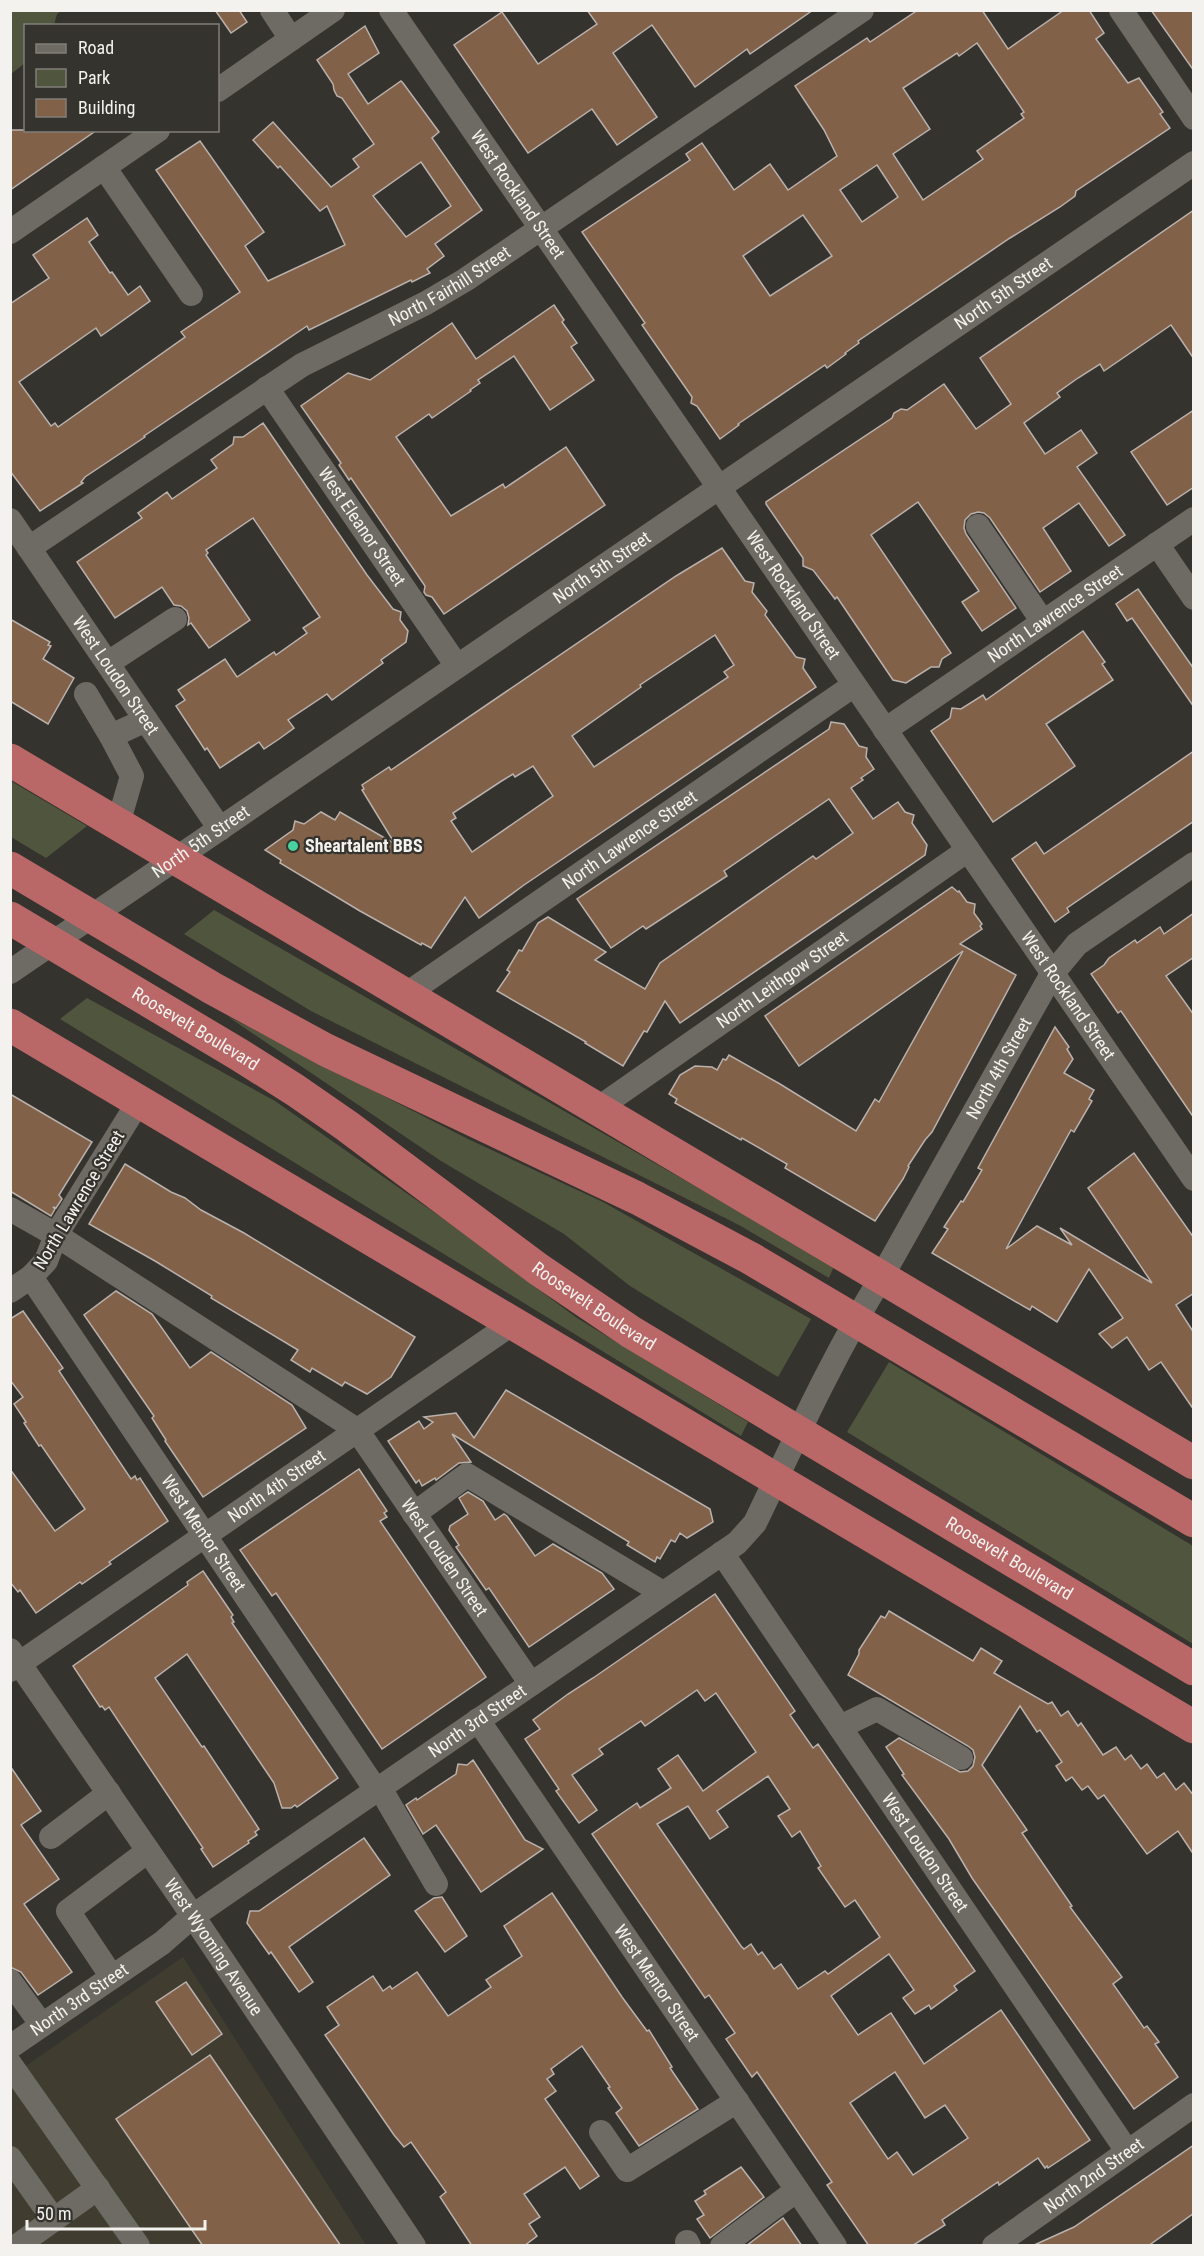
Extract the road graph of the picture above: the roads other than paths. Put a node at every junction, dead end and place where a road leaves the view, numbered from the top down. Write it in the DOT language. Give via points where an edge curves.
graph roads {
  1 [pos="272,10"];
  2 [pos="333,10"];
  3 [pos="391,10"];
  4 [pos="862,10"];
  5 [pos="1121,10"];
  6 [pos="291,39"];
  7 [pos="219,89"];
  8 [pos="1194,118"];
  9 [pos="155,132"];
  10 [pos="1194,163"];
  11 [pos="104,167"];
  12 [pos="541,230"];
  13 [pos="10,232"];
  14 [pos="191,294"];
  15 [pos="267,388"];
  16 [pos="718,487"];
  17 [pos="1194,519"];
  18 [pos="10,520"];
  19 [pos="978,526"];
  20 [pos="1157,544"];
  21 [pos="29,548"];
  22 [pos="1194,598"];
  23 [pos="175,619"];
  24 [pos="1043,622"];
  25 [pos="108,663"];
  26 [pos="457,666"];
  27 [pos="854,685"];
  28 [pos="86,694"];
  29 [pos="146,720"];
  30 [pos="885,729"];
  31 [pos="111,736"];
  32 [pos="10,760"];
  33 [pos="118,824"];
  34 [pos="220,828"];
  35 [pos="968,850"];
  36 [pos="176,859"];
  37 [pos="1194,864"];
  38 [pos="12,869"];
  39 [pos="10,918"];
  40 [pos="10,972"];
  41 [pos="1052,974"];
  42 [pos="405,995"];
  43 [pos="10,1025"];
  44 [pos="139,1101"];
  45 [pos="597,1109"];
  46 [pos="1194,1179"];
  47 [pos="10,1209"];
  48 [pos="56,1235"];
  49 [pos="31,1277"];
  50 [pos="881,1278"];
  51 [pos="10,1291"];
  52 [pos="855,1320"];
  53 [pos="513,1323"];
  54 [pos="357,1430"];
  55 [pos="797,1433"];
  56 [pos="1194,1463"];
  57 [pos="776,1478"];
  58 [pos="414,1514"];
  59 [pos="1194,1521"];
  60 [pos="205,1535"];
  61 [pos="722,1553"];
  62 [pos="663,1593"];
  63 [pos="14,1661"];
  64 [pos="1194,1669"];
  65 [pos="531,1684"];
  66 [pos="478,1720"];
  67 [pos="840,1727"];
  68 [pos="1194,1727"];
  69 [pos="961,1758"];
  70 [pos="378,1789"];
  71 [pos="109,1793"];
  72 [pos="51,1837"];
  73 [pos="148,1851"];
  74 [pos="436,1884"];
  75 [pos="193,1916"];
  76 [pos="112,1977"];
  77 [pos="10,1981"];
  78 [pos="42,2025"];
  79 [pos="10,2046"];
  80 [pos="10,2064"];
  81 [pos="737,2101"];
  82 [pos="1194,2105"];
  83 [pos="602,2132"];
  84 [pos="1127,2151"];
  85 [pos="10,2158"];
  86 [pos="98,2188"];
  87 [pos="797,2190"];
  88 [pos="54,2220"];
  89 [pos="17,2246"];
  90 [pos="138,2246"];
  91 [pos="414,2246"];
  92 [pos="722,2246"];
  93 [pos="835,2246"];
  94 [pos="994,2246"];
  1 -- 6 [label="street"];
  2 -- 6 [label="street"];
  3 -- 12 [label="street, West Rockland Street"];
  4 -- 12 [label="street, North Fairhill Street"];
  5 -- 8 [label="street"];
  6 -- 7 [label="street"];
  9 -- 11 [label="street"];
  10 -- 16 [label="street, North 5th Street"];
  11 -- 13 [label="street"];
  11 -- 14 [label="street"];
  12 -- 15 [label="street, North Fairhill Street" via="426,303 302,365"];
  12 -- 16 [label="street, West Rockland Street"];
  15 -- 21 [label="street, North Fairhill Street"];
  15 -- 26 [label="street, West Eleanor Street"];
  16 -- 26 [label="street, North 5th Street"];
  16 -- 27 [label="street, West Rockland Street"];
  17 -- 20 [label="street, North Lawrence Street"];
  18 -- 21 [label="street, West Loudon Street"];
  19 -- 24 [label="street"];
  20 -- 22 [label="street"];
  20 -- 24 [label="street, North Lawrence Street"];
  21 -- 25 [label="street, West Loudon Street"];
  23 -- 25 [label="street"];
  24 -- 30 [label="street, North Lawrence Street"];
  25 -- 29 [label="street, West Loudon Street"];
  26 -- 34 [label="street, North 5th Street"];
  27 -- 30 [label="street, West Rockland Street"];
  27 -- 42 [label="street, North Lawrence Street"];
  28 -- 31 [label="street"];
  29 -- 31 [label="street"];
  29 -- 34 [label="street, West Loudon Street"];
  30 -- 35 [label="street, West Rockland Street"];
  31 -- 33 [label="street" via="132,776"];
  32 -- 33 [label="highway"];
  33 -- 36 [label="highway"];
  34 -- 36 [label="street, North 5th Street"];
  35 -- 41 [label="street, West Rockland Street"];
  35 -- 45 [label="street, North Leithgow Street"];
  36 -- 40 [label="street, North 5th Street"];
  36 -- 42 [label="highway"];
  37 -- 41 [label="street, North 4th Street" via="1077,944"];
  38 -- 52 [label="highway" via="326,1050 695,1228"];
  39 -- 55 [label="highway, Roosevelt Boulevard" via="295,1090 594,1308"];
  41 -- 46 [label="street, West Rockland Street"];
  41 -- 50 [label="street, North 4th Street"];
  42 -- 45 [label="highway"];
  43 -- 44 [label="highway"];
  44 -- 48 [label="street, North Lawrence Street"];
  44 -- 53 [label="highway"];
  45 -- 50 [label="highway"];
  47 -- 48 [label="street"];
  48 -- 49 [label="street, North Lawrence Street" via="46,1261"];
  48 -- 54 [label="street"];
  49 -- 51 [label="street, North Lawrence Street"];
  49 -- 60 [label="street, West Mentor Street"];
  50 -- 52 [label="street, North 4th Street"];
  50 -- 56 [label="highway"];
  52 -- 55 [label="street, North 3rd Street"];
  52 -- 59 [label="highway"];
  53 -- 54 [label="street, North 4th Street"];
  53 -- 57 [label="highway"];
  54 -- 58 [label="street, West Louden Street"];
  54 -- 60 [label="street, North 4th Street"];
  55 -- 57 [label="street, North 3rd Street"];
  55 -- 64 [label="highway, Roosevelt Boulevard"];
  57 -- 61 [label="street, North 3rd Street" via="755,1523"];
  57 -- 68 [label="highway"];
  58 -- 62 [label="street" via="467,1475"];
  58 -- 65 [label="street, West Louden Street"];
  60 -- 63 [label="street, North 4th Street"];
  60 -- 70 [label="street, West Mentor Street"];
  61 -- 62 [label="street, North 3rd Street"];
  61 -- 67 [label="street, West Loudon Street"];
  62 -- 65 [label="street, North 3rd Street"];
  63 -- 71 [label="street, West Wyoming Avenue"];
  65 -- 66 [label="street, North 3rd Street"];
  66 -- 70 [label="street, North 3rd Street"];
  66 -- 81 [label="street, West Mentor Street"];
  67 -- 69 [label="street" via="877,1709"];
  67 -- 84 [label="street, West Loudon Street"];
  70 -- 74 [label="street, West Mentor Street"];
  70 -- 75 [label="street, North 3rd Street"];
  71 -- 72 [label="street"];
  71 -- 73 [label="street, West Wyoming Avenue"];
  73 -- 75 [label="street, West Wyoming Avenue"];
  73 -- 76 [label="street" via="68,1911"];
  75 -- 76 [label="street, North 3rd Street"];
  75 -- 91 [label="street, West Wyoming Avenue"];
  76 -- 78 [label="street, North 3rd Street"];
  77 -- 78 [label="street"];
  78 -- 79 [label="street, North 3rd Street"];
  80 -- 86 [label="street"];
  81 -- 83 [label="street" via="627,2170"];
  81 -- 87 [label="street, West Mentor Street"];
  82 -- 84 [label="street, North 2nd Street"];
  84 -- 94 [label="street, North 2nd Street"];
  85 -- 88 [label="street"];
  86 -- 88 [label="street"];
  86 -- 90 [label="street"];
  87 -- 92 [label="street"];
  87 -- 93 [label="street, West Mentor Street"];
  88 -- 89 [label="street"];
}
